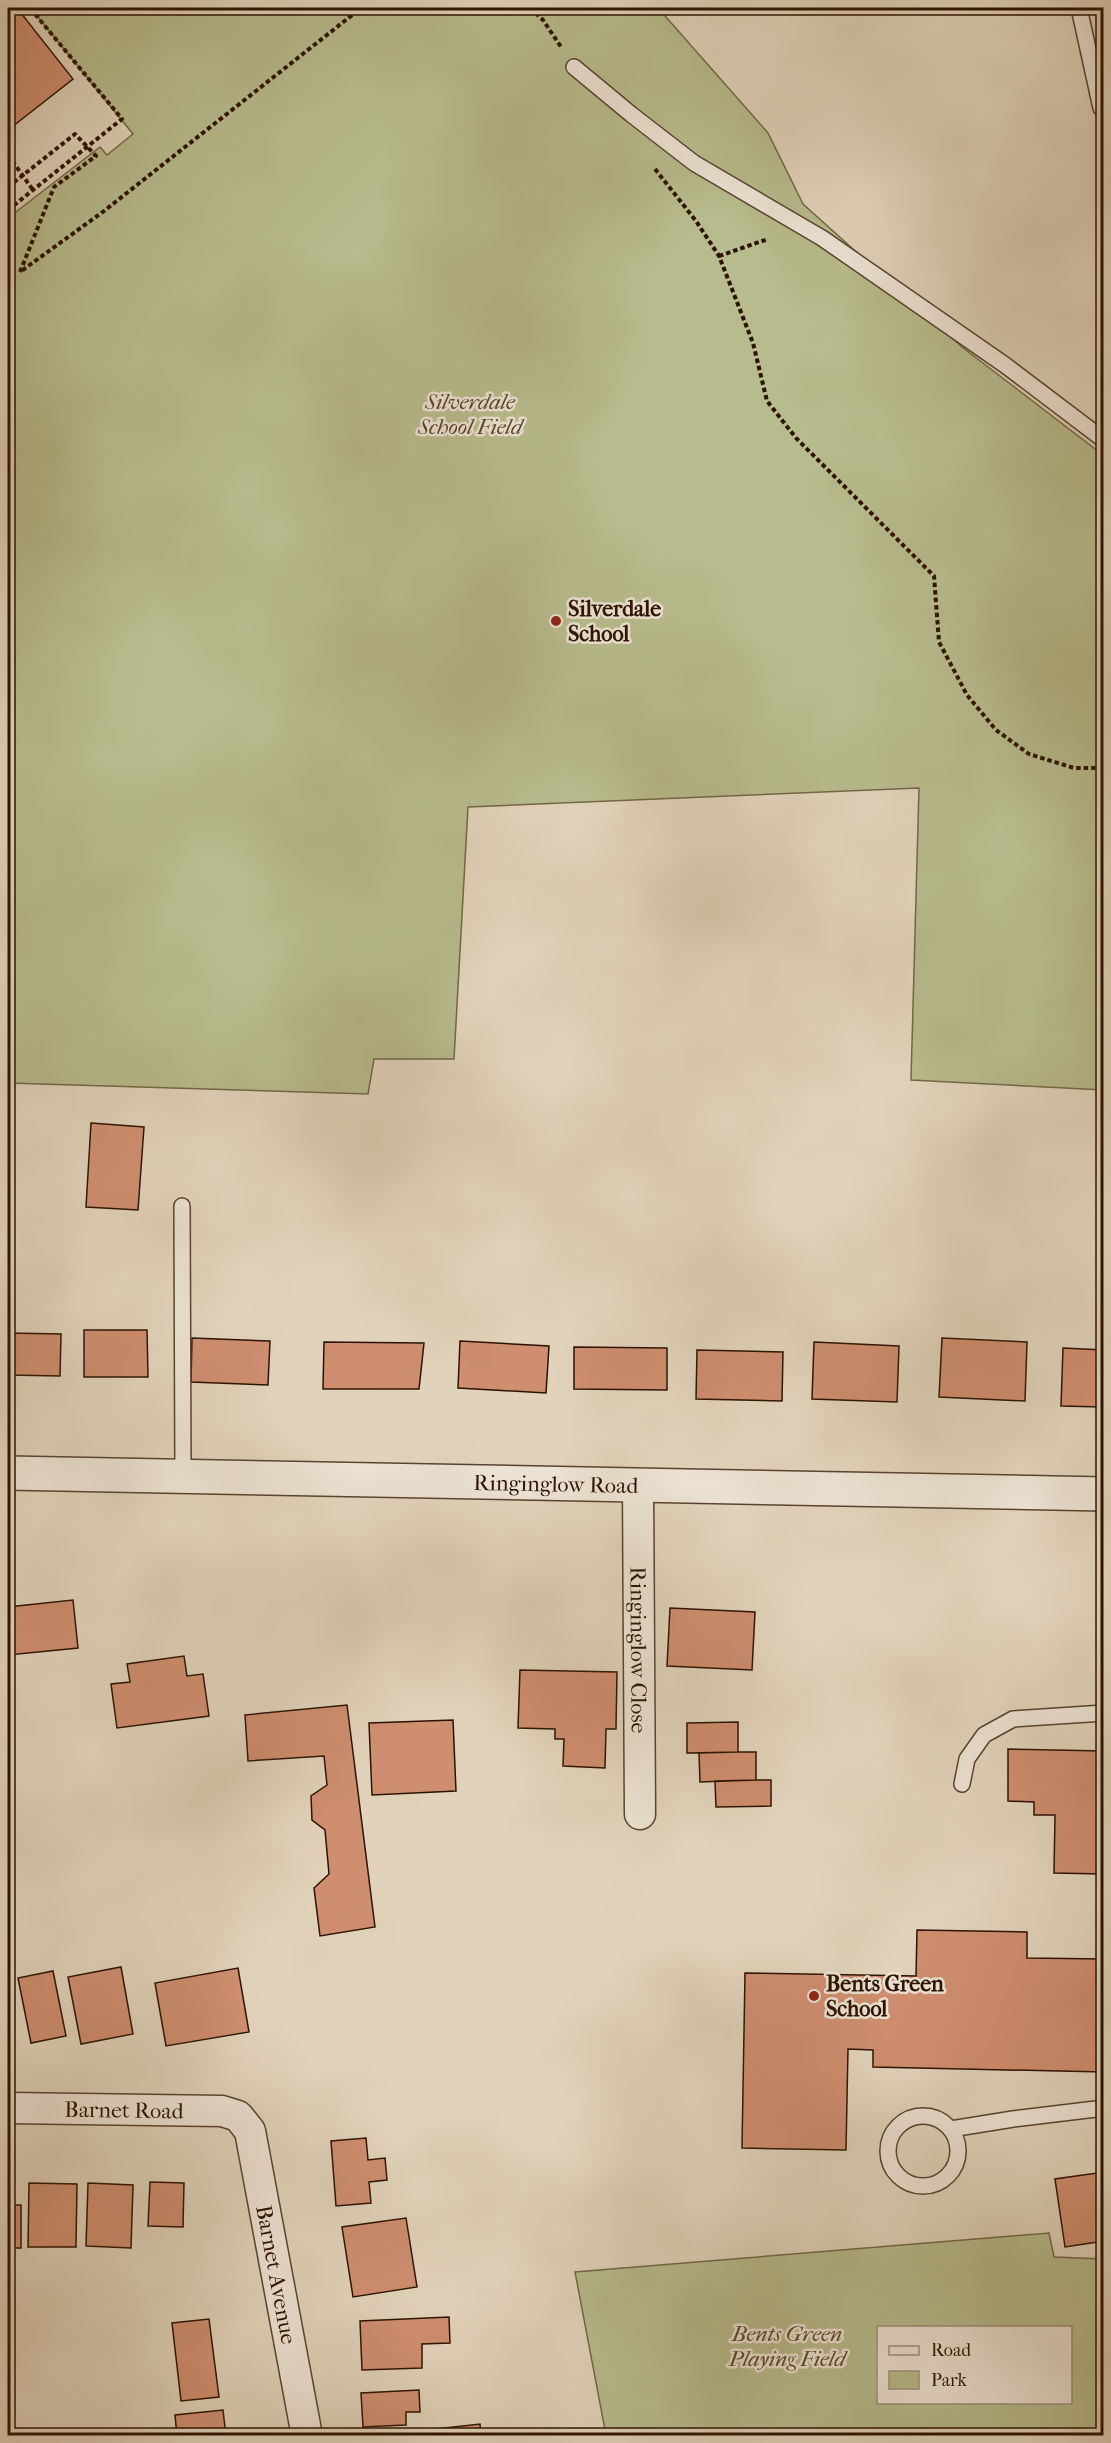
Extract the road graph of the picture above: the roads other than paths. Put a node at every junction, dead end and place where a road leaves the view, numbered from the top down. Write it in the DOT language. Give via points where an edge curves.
graph roads {
  1 [pos="1079,8"];
  2 [pos="574,67"];
  3 [pos="1101,108"];
  4 [pos="1104,440"];
  5 [pos="182,1206"];
  6 [pos="8,1473"];
  7 [pos="183,1476"];
  8 [pos="638,1485"];
  9 [pos="1104,1494"];
  10 [pos="1104,1713"];
  11 [pos="962,1784"];
  12 [pos="640,1814"];
  13 [pos="8,2108"];
  14 [pos="1104,2108"];
  15 [pos="238,2116"];
  16 [pos="951,2129"];
  17 [pos="308,2436"];
  1 -- 3 [label="lane"];
  2 -- 4 [label="lane" via="694,163 803,226 1005,365"];
  5 -- 7 [label="lane"];
  6 -- 7 [label="street, Ringinglow Road"];
  7 -- 8 [label="street, Ringinglow Road"];
  8 -- 9 [label="street, Ringinglow Road"];
  8 -- 12 [label="street, Ringinglow Close"];
  10 -- 11 [label="lane" via="1013,1719 984,1735 967,1759"];
  13 -- 15 [label="street, Barnet Road" via="222,2111"];
  14 -- 16 [label="lane"];
  15 -- 17 [label="street, Barnet Avenue" via="250,2131"];
  16 -- 16 [label="lane" via="958,2151 957,2163 943,2181 920,2187 899,2178 892,2169 887,2146 898,2125 919,2116 931,2117"];
}
